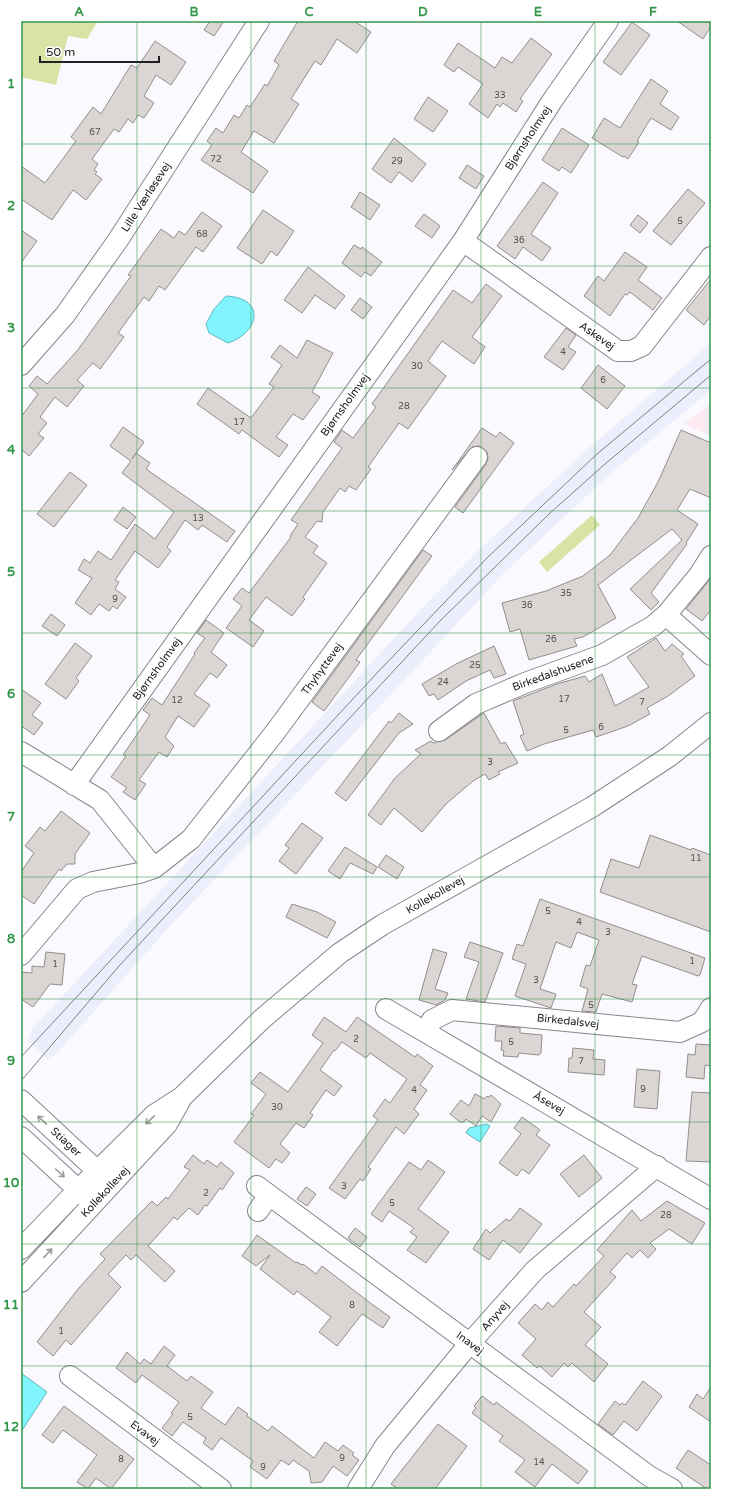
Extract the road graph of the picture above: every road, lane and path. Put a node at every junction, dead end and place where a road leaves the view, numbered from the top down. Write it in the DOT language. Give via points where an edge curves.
graph roads {
  1 [pos="259,21"];
  2 [pos="608,21"];
  3 [pos="463,240"];
  4 [pos="711,257"];
  5 [pos="21,365"];
  6 [pos="477,457"];
  7 [pos="711,556"];
  8 [pos="666,615"];
  9 [pos="711,655"];
  10 [pos="711,723"];
  11 [pos="439,730"];
  12 [pos="21,752"];
  13 [pos="74,785"];
  14 [pos="154,868"];
  15 [pos="21,955"];
  16 [pos="711,1008"];
  17 [pos="386,1009"];
  18 [pos="427,1032"];
  19 [pos="21,1100"];
  20 [pos="21,1137"];
  21 [pos="657,1166"];
  22 [pos="105,1178"];
  23 [pos="78,1189"];
  24 [pos="261,1198"];
  25 [pos="711,1199"];
  26 [pos="94,1204"];
  27 [pos="21,1249"];
  28 [pos="21,1282"];
  29 [pos="470,1343"];
  30 [pos="70,1376"];
  31 [pos="221,1489"];
  32 [pos="358,1489"];
  33 [pos="672,1489"];
  1 -- 5 [label="street, Lille Værløsevej" via="114,246 65,315"];
  2 -- 3 [label="street, Bjørnsholmvej" via="552,101"];
  3 -- 4 [label="street, Askevej" via="618,351 631,352 642,346"];
  3 -- 13 [label="street, Bjørnsholmvej"];
  6 -- 14 [label="street, Thyhyttevej" via="286,719 191,839"];
  7 -- 8 [label="street, Birkedalshusene"];
  8 -- 9 [label="street"];
  8 -- 11 [label="street, Birkedalshusene" via="653,626 602,655 476,704"];
  10 -- 22 [label="street, Kollekollevej" via="670,756 592,807 382,926 340,953 262,1019 182,1097 154,1115"];
  12 -- 13 [label="street"];
  13 -- 14 [label="street" via="100,800"];
  14 -- 15 [label="street" via="93,882 77,889"];
  16 -- 18 [label="street, Birkedalsvej" via="702,1022 680,1032 452,1010 432,1020"];
  17 -- 18 [label="street, Åsevej"];
  18 -- 21 [label="street, Åsevej"];
  22 -- 19 [label="street, Stiager, one-way"];
  20 -- 23 [label="street, one-way"];
  21 -- 25 [label="street, Åsevej"];
  21 -- 29 [label="street, Anyvej" via="535,1270"];
  22 -- 23 [label="street, Kollekollevej"];
  22 -- 26 [label="street, Kollekollevej"];
  23 -- 26 [label="street"];
  23 -- 27 [label="street, Kollekollevej"];
  24 -- 29 [label="street, Inavej"];
  28 -- 26 [label="street, Kollekollevej, one-way"];
  29 -- 32 [label="street, Anyvej" via="385,1446"];
  29 -- 33 [label="street, Inavej" via="649,1476"];
  30 -- 31 [label="street, Evavej"];
}
